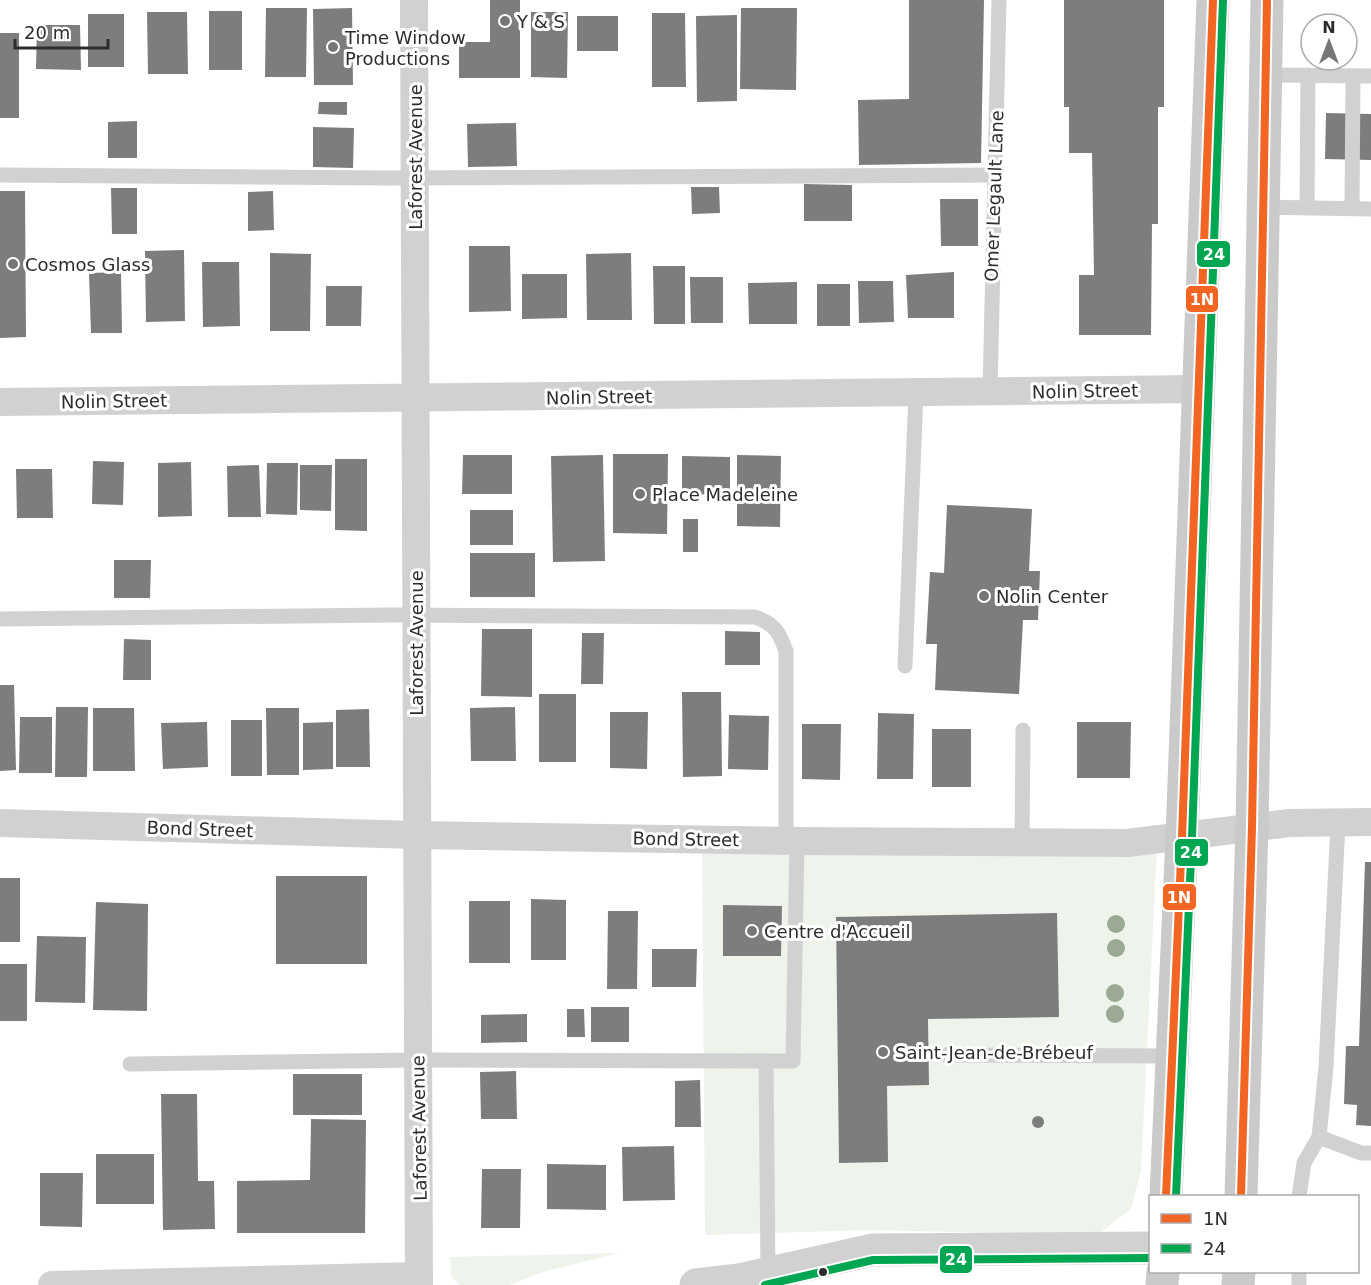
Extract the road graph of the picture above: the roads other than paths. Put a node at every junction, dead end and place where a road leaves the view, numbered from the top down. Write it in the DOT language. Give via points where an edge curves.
graph roads {
  1 [pos="414,0"];
  2 [pos="999,0"];
  3 [pos="1213,0"];
  4 [pos="1268,0"];
  5 [pos="1266,75"];
  6 [pos="1308,75"];
  7 [pos="1353,76"];
  8 [pos="1371,76"];
  9 [pos="0,174"];
  10 [pos="994,176"];
  11 [pos="415,178"];
  12 [pos="1263,207"];
  13 [pos="1307,208"];
  14 [pos="1352,208"];
  15 [pos="1371,209"];
  16 [pos="1199,389"];
  17 [pos="990,392"];
  18 [pos="916,393"];
  19 [pos="416,397"];
  20 [pos="0,402"];
  21 [pos="416,615"];
  22 [pos="0,619"];
  23 [pos="905,666"];
  24 [pos="1023,730"];
  25 [pos="1338,822"];
  26 [pos="1371,822"];
  27 [pos="0,824"];
  28 [pos="1252,827"];
  29 [pos="416,835"];
  30 [pos="1182,837"];
  31 [pos="792,841"];
  32 [pos="1022,843"];
  33 [pos="945,1055"];
  34 [pos="1172,1056"];
  35 [pos="418,1060"];
  36 [pos="766,1061"];
  37 [pos="130,1064"];
  38 [pos="1319,1137"];
  39 [pos="1371,1153"];
  40 [pos="1166,1195"];
  41 [pos="1242,1195"];
  42 [pos="1299,1195"];
  43 [pos="1149,1248"];
  44 [pos="419,1281"];
  45 [pos="748,1281"];
  46 [pos="52,1285"];
  47 [pos="696,1285"];
  1 -- 11 [label="street, Laforest Avenue"];
  2 -- 10 [label="lane, Omer Legault Lane"];
  3 -- 16 [label="main road"];
  4 -- 5 [label="main road"];
  5 -- 6 [label="lane"];
  5 -- 12 [label="main road"];
  6 -- 7 [label="lane"];
  6 -- 13 [label="lane"];
  7 -- 8 [label="lane"];
  7 -- 14 [label="lane"];
  9 -- 11 [label="lane"];
  10 -- 11 [label="lane"];
  10 -- 17 [label="lane, Omer Legault Lane"];
  11 -- 19 [label="street, Laforest Avenue"];
  12 -- 13 [label="lane"];
  12 -- 28 [label="main road"];
  13 -- 14 [label="lane"];
  14 -- 15 [label="lane"];
  16 -- 17 [label="street, Nolin Street"];
  16 -- 30 [label="main road"];
  17 -- 18 [label="street, Nolin Street"];
  18 -- 19 [label="street, Nolin Street"];
  18 -- 23 [label="lane"];
  19 -- 20 [label="street, Nolin Street"];
  19 -- 21 [label="street, Laforest Avenue"];
  21 -- 22 [label="lane"];
  21 -- 29 [label="street, Laforest Avenue"];
  21 -- 31 [label="lane" via="755,617 769,622 786,651"];
  24 -- 32 [label="lane"];
  25 -- 26 [label="street, Bond Street"];
  25 -- 28 [label="street, Bond Street"];
  25 -- 38 [label="lane"];
  27 -- 29 [label="street, Bond Street"];
  28 -- 30 [label="street, Bond Street"];
  28 -- 41 [label="main road"];
  29 -- 31 [label="street, Bond Street"];
  29 -- 35 [label="street, Laforest Avenue"];
  30 -- 32 [label="street, Bond Street" via="1127,843"];
  30 -- 34 [label="main road"];
  31 -- 32 [label="street, Bond Street"];
  31 -- 36 [label="lane" via="793,1061"];
  33 -- 34 [label="lane"];
  34 -- 40 [label="main road"];
  35 -- 36 [label="lane"];
  35 -- 37 [label="lane"];
  35 -- 44 [label="street, Laforest Avenue"];
  36 -- 45 [label="lane"];
  38 -- 39 [label="lane"];
  38 -- 42 [label="lane" via="1304,1163"];
  43 -- 45 [label="street" via="872,1250"];
  44 -- 46 [label="street"];
  45 -- 47 [label="street"];
}
